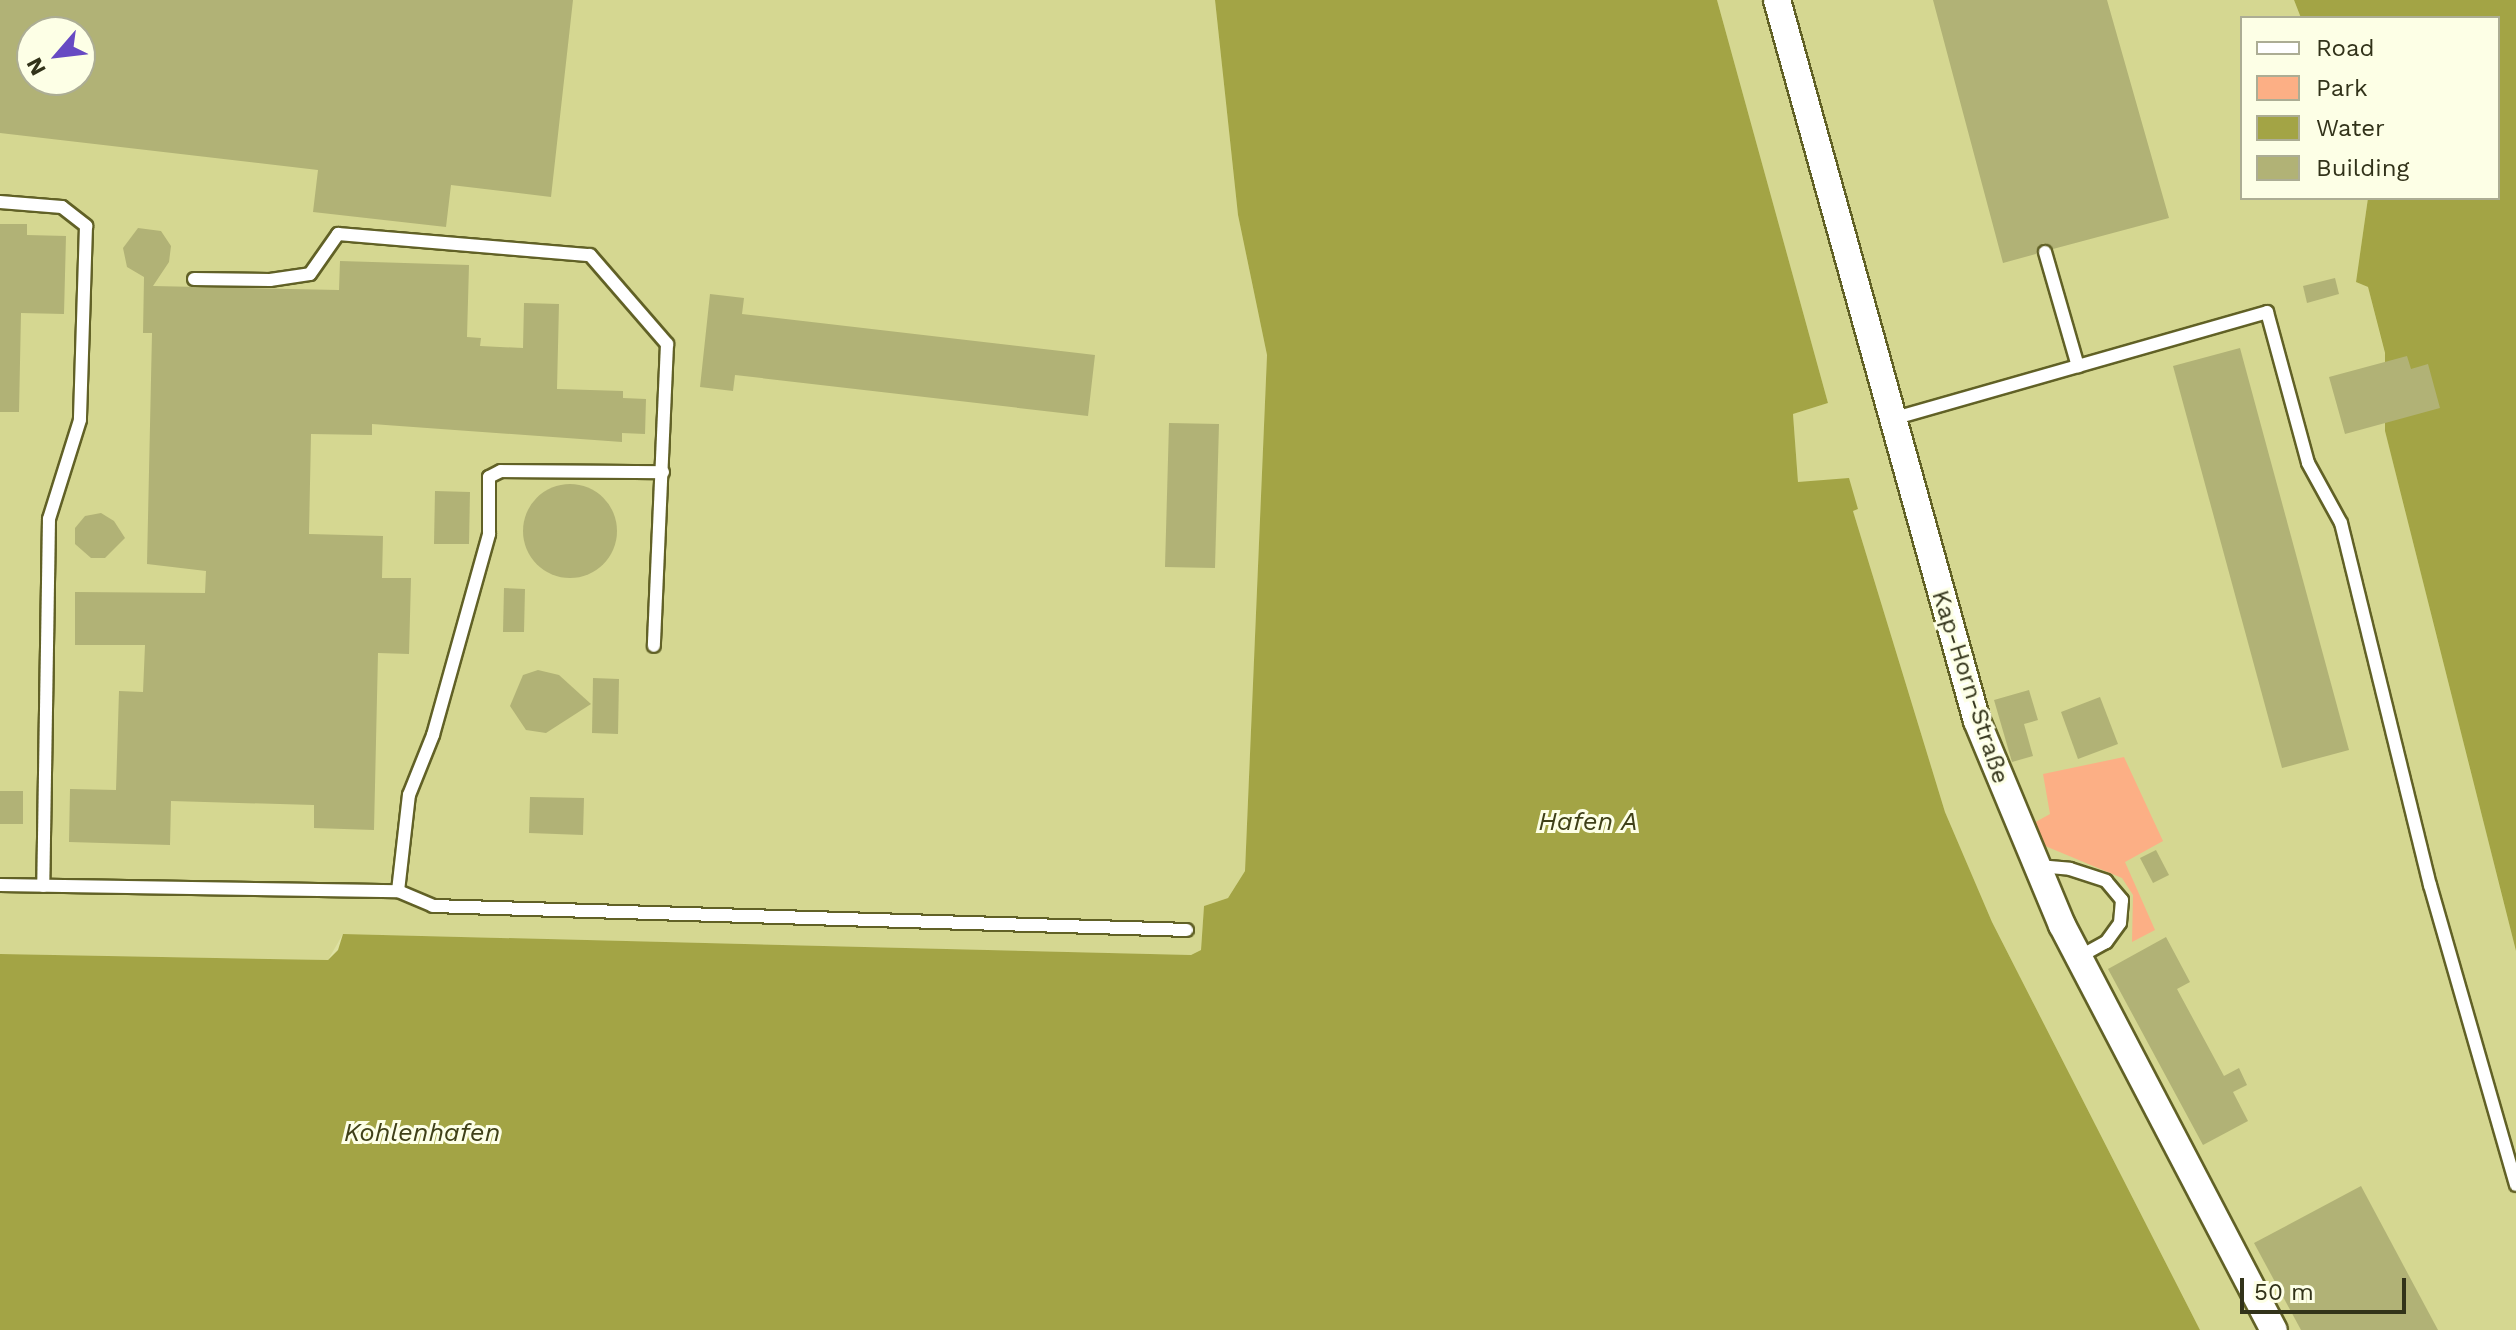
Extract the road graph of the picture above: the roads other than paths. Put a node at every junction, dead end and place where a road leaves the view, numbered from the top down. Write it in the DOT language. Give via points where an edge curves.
graph roads {
  1 [pos="1777,0"];
  2 [pos="0,202"];
  3 [pos="2045,252"];
  4 [pos="194,279"];
  5 [pos="2078,366"];
  6 [pos="1890,420"];
  7 [pos="663,472"];
  8 [pos="654,646"];
  9 [pos="2034,865"];
  10 [pos="0,885"];
  11 [pos="43,886"];
  12 [pos="398,891"];
  13 [pos="1187,930"];
  14 [pos="2079,957"];
  15 [pos="2516,1185"];
  16 [pos="2274,1330"];
  1 -- 6 [label="street, Kap-Horn-Straße"];
  2 -- 11 [label="lane" via="62,207 86,226 80,420 49,519"];
  3 -- 5 [label="lane"];
  4 -- 7 [label="lane" via="270,280 310,274 338,234 590,255 667,344"];
  5 -- 6 [label="lane"];
  5 -- 15 [label="lane" via="2267,312 2308,463 2341,523 2430,885"];
  6 -- 9 [label="street, Kap-Horn-Straße" via="1977,721"];
  7 -- 8 [label="lane"];
  7 -- 12 [label="lane" via="501,471 489,477 489,534 433,735 409,795"];
  9 -- 14 [label="street, Kap-Horn-Straße"];
  9 -- 14 [label="lane" via="2106,881 2122,900 2120,923 2106,942"];
  10 -- 11 [label="lane"];
  11 -- 12 [label="lane"];
  12 -- 13 [label="lane" via="433,906"];
  14 -- 16 [label="street, Kap-Horn-Straße"];
}
